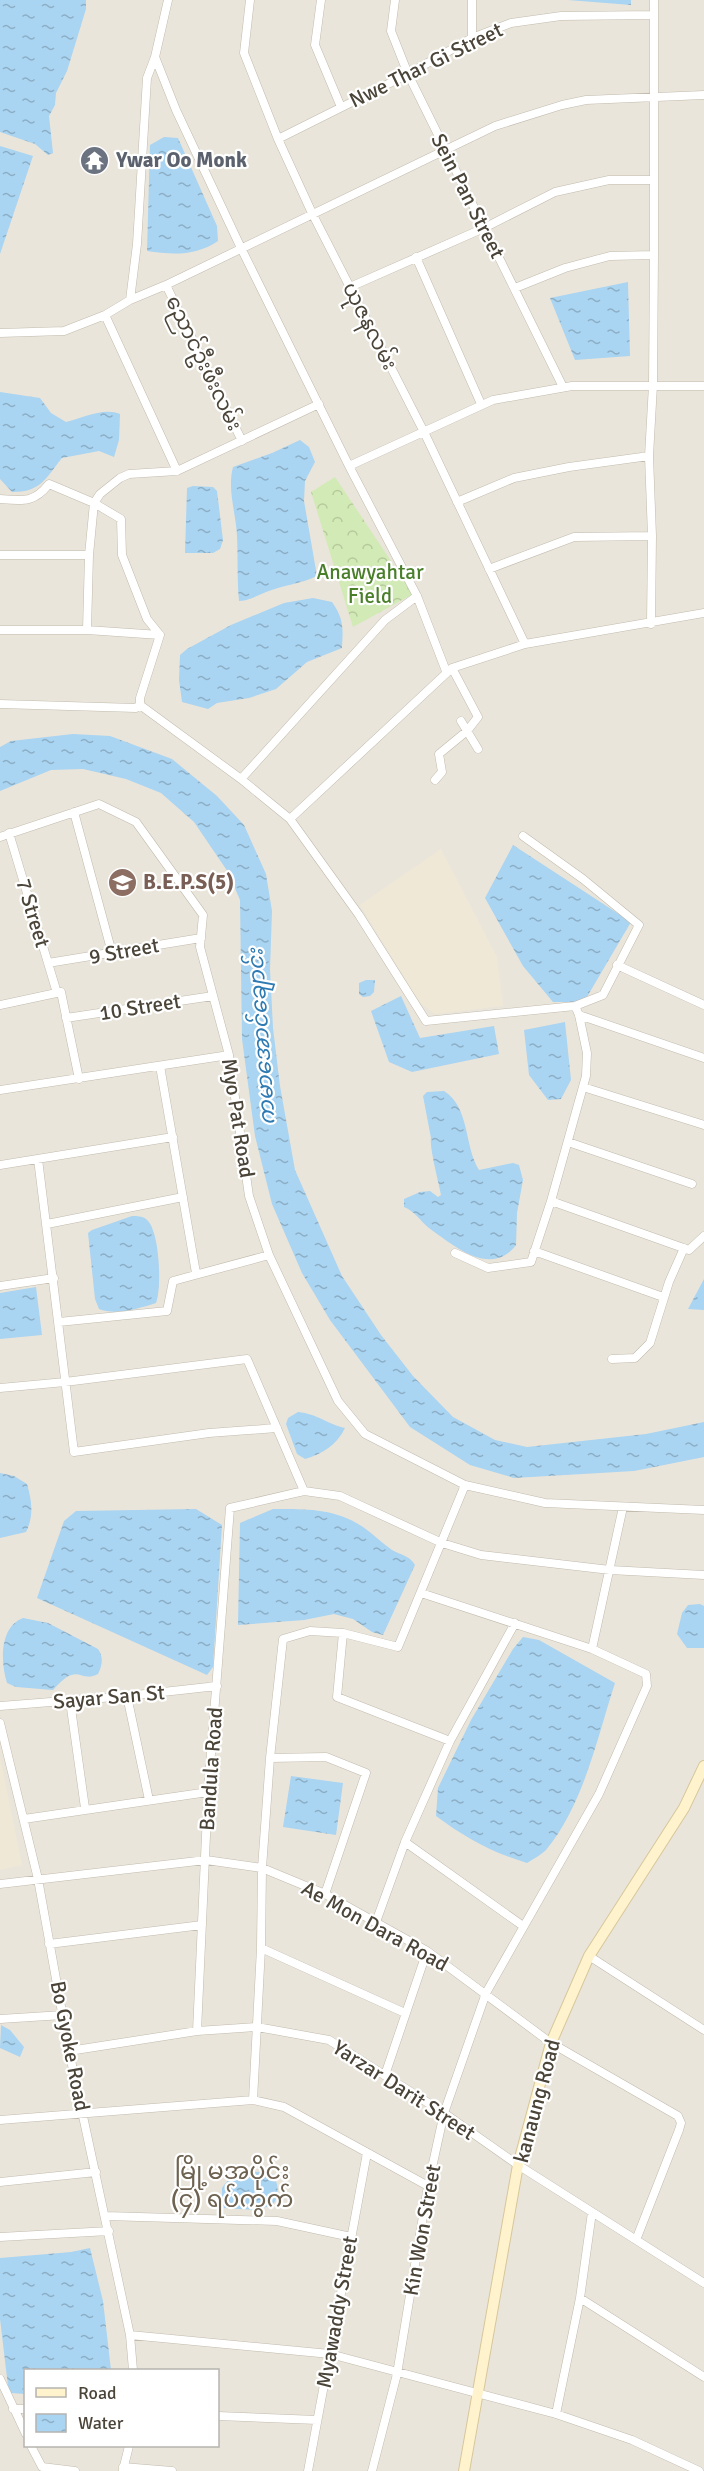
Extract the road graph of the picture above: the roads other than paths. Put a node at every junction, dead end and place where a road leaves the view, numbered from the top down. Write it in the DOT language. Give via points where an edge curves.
graph roads {
  1 [pos="168,0"];
  2 [pos="250,0"];
  3 [pos="321,0"];
  4 [pos="395,0"];
  5 [pos="472,0"];
  6 [pos="654,0"];
  7 [pos="654,15"];
  8 [pos="472,38"];
  9 [pos="155,57"];
  10 [pos="408,74"];
  11 [pos="704,95"];
  12 [pos="654,98"];
  13 [pos="341,107"];
  14 [pos="278,139"];
  15 [pos="444,149"];
  16 [pos="654,180"];
  17 [pos="312,213"];
  18 [pos="484,228"];
  19 [pos="241,248"];
  20 [pos="654,255"];
  21 [pos="416,257"];
  22 [pos="166,285"];
  23 [pos="350,287"];
  24 [pos="515,288"];
  25 [pos="130,300"];
  26 [pos="105,315"];
  27 [pos="0,333"];
  28 [pos="653,385"];
  29 [pos="704,386"];
  30 [pos="563,387"];
  31 [pos="319,404"];
  32 [pos="481,404"];
  33 [pos="424,432"];
  34 [pos="243,441"];
  35 [pos="649,456"];
  36 [pos="349,466"];
  37 [pos="177,471"];
  38 [pos="0,499"];
  39 [pos="457,502"];
  40 [pos="94,503"];
  41 [pos="652,536"];
  42 [pos="0,555"];
  43 [pos="89,555"];
  44 [pos="489,569"];
  45 [pos="417,596"];
  46 [pos="704,613"];
  47 [pos="651,624"];
  48 [pos="0,630"];
  49 [pos="87,630"];
  50 [pos="160,635"];
  51 [pos="525,644"];
  52 [pos="449,669"];
  53 [pos="0,704"];
  54 [pos="140,705"];
  55 [pos="461,721"];
  56 [pos="467,731"];
  57 [pos="478,749"];
  58 [pos="241,779"];
  59 [pos="435,780"];
  60 [pos="75,812"];
  61 [pos="290,819"];
  62 [pos="9,833"];
  63 [pos="523,836"];
  64 [pos="0,837"];
  65 [pos="201,938"];
  66 [pos="112,953"];
  67 [pos="48,963"];
  68 [pos="617,965"];
  69 [pos="57,993"];
  70 [pos="213,996"];
  71 [pos="1,1002"];
  72 [pos="704,1005"];
  73 [pos="575,1006"];
  74 [pos="579,1016"];
  75 [pos="66,1018"];
  76 [pos="229,1055"];
  77 [pos="704,1058"];
  78 [pos="160,1066"];
  79 [pos="79,1079"];
  80 [pos="583,1087"];
  81 [pos="0,1090"];
  82 [pos="704,1125"];
  83 [pos="173,1137"];
  84 [pos="568,1142"];
  85 [pos="38,1159"];
  86 [pos="0,1165"];
  87 [pos="692,1184"];
  88 [pos="183,1197"];
  89 [pos="551,1201"];
  90 [pos="47,1224"];
  91 [pos="704,1236"];
  92 [pos="684,1248"];
  93 [pos="534,1251"];
  94 [pos="455,1253"];
  95 [pos="269,1255"];
  96 [pos="196,1273"];
  97 [pos="54,1278"];
  98 [pos="0,1286"];
  99 [pos="663,1297"];
  100 [pos="59,1322"];
  101 [pos="612,1359"];
  102 [pos="65,1382"];
  103 [pos="0,1388"];
  104 [pos="277,1428"];
  105 [pos="465,1485"];
  106 [pos="304,1491"];
  107 [pos="623,1507"];
  108 [pos="704,1510"];
  109 [pos="442,1543"];
  110 [pos="610,1570"];
  111 [pos="704,1575"];
  112 [pos="421,1593"];
  113 [pos="515,1623"];
  114 [pos="343,1634"];
  115 [pos="592,1649"];
  116 [pos="217,1686"];
  117 [pos="127,1696"];
  118 [pos="70,1701"];
  119 [pos="0,1706"];
  120 [pos="0,1723"];
  121 [pos="450,1741"];
  122 [pos="270,1758"];
  123 [pos="704,1766"];
  124 [pos="208,1792"];
  125 [pos="149,1800"];
  126 [pos="85,1808"];
  127 [pos="24,1819"];
  128 [pos="405,1842"];
  129 [pos="206,1860"];
  130 [pos="262,1868"];
  131 [pos="38,1879"];
  132 [pos="0,1884"];
  133 [pos="325,1894"];
  134 [pos="376,1922"];
  135 [pos="202,1925"];
  136 [pos="523,1926"];
  137 [pos="49,1944"];
  138 [pos="261,1947"];
  139 [pos="427,1951"];
  140 [pos="589,1956"];
  141 [pos="486,1993"];
  142 [pos="405,2013"];
  143 [pos="63,2015"];
  144 [pos="0,2019"];
  145 [pos="257,2027"];
  146 [pos="704,2030"];
  147 [pos="197,2031"];
  148 [pos="551,2043"];
  149 [pos="69,2051"];
  150 [pos="385,2075"];
  151 [pos="253,2100"];
  152 [pos="444,2113"];
  153 [pos="83,2114"];
  154 [pos="0,2120"];
  155 [pos="367,2153"];
  156 [pos="518,2165"];
  157 [pos="96,2172"];
  158 [pos="0,2182"];
  159 [pos="428,2186"];
  160 [pos="592,2212"];
  161 [pos="106,2216"];
  162 [pos="109,2231"];
  163 [pos="0,2237"];
  164 [pos="351,2237"];
  165 [pos="636,2240"];
  166 [pos="704,2283"];
  167 [pos="580,2298"];
  168 [pos="130,2335"];
  169 [pos="330,2354"];
  170 [pos="133,2369"];
  171 [pos="397,2374"];
  172 [pos="704,2377"];
  173 [pos="0,2379"];
  174 [pos="478,2394"];
  175 [pos="13,2409"];
  176 [pos="24,2409"];
  177 [pos="556,2414"];
  178 [pos="219,2416"];
  179 [pos="317,2420"];
  180 [pos="24,2430"];
  181 [pos="32,2447"];
  182 [pos="128,2447"];
  183 [pos="123,2469"];
  184 [pos="75,2471"];
  185 [pos="172,2471"];
  186 [pos="308,2471"];
  187 [pos="372,2471"];
  188 [pos="464,2471"];
  189 [pos="699,2471"];
  1 -- 9 [label="street"];
  2 -- 14 [label="street, ယုဇနလမ်း" via="244,53"];
  3 -- 13 [label="street" via="315,45"];
  4 -- 10 [label="street, Sein Pan Street" via="391,31"];
  5 -- 8 [label="street"];
  6 -- 7 [label="street"];
  7 -- 8 [label="street, Nwe Thar Gi Street" via="561,16 511,23"];
  7 -- 12 [label="street"];
  8 -- 10 [label="street, Nwe Thar Gi Street"];
  9 -- 19 [label="street"];
  9 -- 25 [label="street" via="147,78"];
  10 -- 13 [label="street, Nwe Thar Gi Street"];
  10 -- 15 [label="street, Sein Pan Street"];
  11 -- 12 [label="street"];
  12 -- 15 [label="street" via="586,100 561,105 495,126"];
  12 -- 16 [label="street"];
  13 -- 14 [label="street, Nwe Thar Gi Street"];
  14 -- 17 [label="street, ယုဇနလမ်း"];
  15 -- 17 [label="street"];
  15 -- 18 [label="street, Sein Pan Street"];
  16 -- 18 [label="street" via="609,180 555,192"];
  16 -- 20 [label="street"];
  17 -- 19 [label="street"];
  17 -- 23 [label="street, ယုဇနလမ်း"];
  18 -- 21 [label="street"];
  18 -- 24 [label="street, Sein Pan Street"];
  19 -- 22 [label="street"];
  19 -- 31 [label="street"];
  20 -- 24 [label="street" via="610,256"];
  20 -- 28 [label="street"];
  21 -- 23 [label="street"];
  21 -- 32 [label="street"];
  22 -- 25 [label="street"];
  22 -- 34 [label="street, ညောင်ဦးဖီးလမ်း"];
  23 -- 33 [label="street, ယုဇနလမ်း"];
  24 -- 30 [label="street, Sein Pan Street"];
  25 -- 26 [label="street"];
  26 -- 27 [label="street" via="64,331"];
  26 -- 37 [label="street"];
  28 -- 29 [label="street"];
  28 -- 30 [label="street"];
  28 -- 35 [label="street"];
  30 -- 32 [label="street"];
  31 -- 34 [label="street"];
  31 -- 36 [label="street"];
  32 -- 33 [label="street"];
  33 -- 36 [label="street"];
  33 -- 39 [label="street, ယုဇနလမ်း"];
  34 -- 37 [label="street"];
  35 -- 39 [label="street" via="514,478"];
  35 -- 41 [label="street"];
  36 -- 45 [label="street"];
  37 -- 40 [label="street" via="129,474 100,494"];
  38 -- 40 [label="street" via="28,500 40,495 49,483"];
  39 -- 44 [label="street, ယုဇနလမ်း"];
  40 -- 43 [label="street"];
  40 -- 50 [label="street" via="121,519 122,555 147,619"];
  41 -- 44 [label="street" via="574,537"];
  41 -- 47 [label="street"];
  42 -- 43 [label="street"];
  43 -- 49 [label="street"];
  44 -- 51 [label="street, ယုဇနလမ်း"];
  45 -- 52 [label="street"];
  45 -- 58 [label="street" via="385,620"];
  46 -- 47 [label="street"];
  47 -- 51 [label="street"];
  48 -- 49 [label="street"];
  49 -- 50 [label="street"];
  50 -- 54 [label="street"];
  51 -- 52 [label="street"];
  52 -- 56 [label="street" via="477,715"];
  52 -- 61 [label="street"];
  53 -- 54 [label="street" via="133,708"];
  54 -- 58 [label="street"];
  55 -- 56 [label="street"];
  56 -- 57 [label="street"];
  56 -- 59 [label="street" via="439,754 442,772"];
  58 -- 61 [label="street"];
  60 -- 62 [label="street, Myo Pat Road"];
  60 -- 65 [label="street, Myo Pat Road" via="99,804 136,822 203,915"];
  60 -- 66 [label="street"];
  61 -- 73 [label="street" via="359,915 426,1022"];
  62 -- 64 [label="street, Myo Pat Road"];
  62 -- 67 [label="street, 7 Street"];
  63 -- 68 [label="street" via="639,925"];
  65 -- 66 [label="street, 9 Street"];
  65 -- 70 [label="street, Myo Pat Road"];
  66 -- 67 [label="street, 9 Street"];
  67 -- 69 [label="street, 7 Street"];
  68 -- 72 [label="street"];
  68 -- 73 [label="street" via="603,995"];
  69 -- 71 [label="street"];
  69 -- 75 [label="street, 7 Street" via="61,992"];
  70 -- 75 [label="street, 10 Street"];
  70 -- 76 [label="street, Myo Pat Road"];
  73 -- 74 [label="street"];
  74 -- 77 [label="street"];
  74 -- 80 [label="street" via="588,1053"];
  75 -- 79 [label="street, 7 Street"];
  76 -- 78 [label="street"];
  76 -- 95 [label="street, Myo Pat Road" via="249,1196"];
  78 -- 79 [label="street"];
  78 -- 83 [label="street"];
  79 -- 81 [label="street"];
  80 -- 82 [label="street"];
  80 -- 84 [label="street"];
  83 -- 85 [label="street"];
  83 -- 88 [label="street"];
  84 -- 87 [label="street"];
  84 -- 89 [label="street"];
  85 -- 86 [label="street"];
  85 -- 90 [label="street"];
  88 -- 90 [label="street"];
  88 -- 96 [label="street"];
  89 -- 92 [label="street"];
  89 -- 93 [label="street"];
  90 -- 97 [label="street"];
  91 -- 92 [label="street" via="689,1250"];
  92 -- 99 [label="street"];
  93 -- 94 [label="street" via="531,1262 488,1268"];
  93 -- 99 [label="street"];
  95 -- 96 [label="street"];
  95 -- 105 [label="street, Myo Pat Road" via="338,1401 365,1434"];
  96 -- 100 [label="street" via="173,1281 167,1311"];
  97 -- 98 [label="street"];
  97 -- 100 [label="street"];
  99 -- 101 [label="street" via="646,1348 635,1358"];
  100 -- 102 [label="street"];
  102 -- 103 [label="street"];
  102 -- 104 [label="street" via="247,1359"];
  102 -- 104 [label="street" via="74,1452 209,1433"];
  104 -- 106 [label="street"];
  105 -- 107 [label="street, Myo Pat Road" via="545,1503"];
  105 -- 109 [label="street"];
  106 -- 109 [label="street" via="340,1496"];
  106 -- 116 [label="street, Bandula Road" via="230,1508"];
  107 -- 108 [label="street, Myo Pat Road"];
  107 -- 110 [label="street"];
  109 -- 110 [label="street" via="481,1555"];
  109 -- 112 [label="street"];
  110 -- 111 [label="street"];
  110 -- 115 [label="street"];
  112 -- 113 [label="street"];
  112 -- 114 [label="street" via="398,1647"];
  113 -- 115 [label="street"];
  113 -- 121 [label="street"];
  114 -- 121 [label="street" via="337,1697"];
  114 -- 122 [label="street" via="310,1630 283,1639"];
  115 -- 136 [label="street, Kin Won Street" via="645,1674 647,1686 599,1794"];
  116 -- 117 [label="street, Sayar San St"];
  116 -- 124 [label="street, Bandula Road"];
  117 -- 118 [label="street, Sayar San St"];
  117 -- 125 [label="street"];
  118 -- 119 [label="street, Sayar San St"];
  118 -- 126 [label="street"];
  120 -- 127 [label="street, Bo Gyoke Road"];
  121 -- 128 [label="street"];
  122 -- 130 [label="street"];
  122 -- 133 [label="street" via="326,1757 366,1773"];
  123 -- 140 [label="street, kanaung Road" via="684,1808"];
  124 -- 125 [label="street"];
  124 -- 129 [label="street, Bandula Road"];
  125 -- 126 [label="street"];
  126 -- 127 [label="street"];
  127 -- 131 [label="street, Bo Gyoke Road"];
  128 -- 134 [label="street"];
  128 -- 136 [label="street"];
  129 -- 130 [label="street, Ae Mon Dara Road"];
  129 -- 131 [label="street, Ae Mon Dara Road"];
  129 -- 135 [label="street, Bandula Road"];
  130 -- 133 [label="street, Ae Mon Dara Road"];
  130 -- 138 [label="street"];
  131 -- 132 [label="street, Ae Mon Dara Road"];
  131 -- 137 [label="street, Bo Gyoke Road"];
  133 -- 134 [label="street, Ae Mon Dara Road"];
  134 -- 139 [label="street, Ae Mon Dara Road"];
  135 -- 137 [label="street"];
  135 -- 147 [label="street, Bandula Road"];
  136 -- 141 [label="street, Kin Won Street"];
  137 -- 143 [label="street, Bo Gyoke Road"];
  138 -- 142 [label="street"];
  138 -- 145 [label="street"];
  139 -- 141 [label="street, Ae Mon Dara Road"];
  139 -- 142 [label="street"];
  140 -- 146 [label="street"];
  140 -- 148 [label="street, kanaung Road"];
  141 -- 148 [label="street, Ae Mon Dara Road"];
  141 -- 152 [label="street, Kin Won Street"];
  142 -- 150 [label="street"];
  143 -- 144 [label="street"];
  143 -- 149 [label="street, Bo Gyoke Road"];
  145 -- 147 [label="street, Yarzar Darit Street"];
  145 -- 150 [label="street, Yarzar Darit Street" via="329,2040"];
  145 -- 151 [label="street"];
  147 -- 149 [label="street, Yarzar Darit Street"];
  148 -- 156 [label="street, kanaung Road"];
  148 -- 165 [label="street, Ae Mon Dara Road" via="678,2116 679,2130"];
  149 -- 153 [label="street, Bo Gyoke Road"];
  150 -- 152 [label="street, Yarzar Darit Street"];
  151 -- 153 [label="street"];
  151 -- 155 [label="street" via="284,2107"];
  152 -- 156 [label="street, Yarzar Darit Street"];
  152 -- 159 [label="street, Kin Won Street"];
  153 -- 154 [label="street"];
  153 -- 157 [label="street, Bo Gyoke Road"];
  155 -- 159 [label="street"];
  155 -- 164 [label="street, Myawaddy Street"];
  156 -- 160 [label="street, Yarzar Darit Street"];
  156 -- 174 [label="street, kanaung Road"];
  157 -- 158 [label="street"];
  157 -- 161 [label="street, Bo Gyoke Road"];
  159 -- 171 [label="street, Kin Won Street"];
  160 -- 165 [label="street, Yarzar Darit Street"];
  160 -- 167 [label="street"];
  161 -- 162 [label="street, Bo Gyoke Road"];
  161 -- 164 [label="street" via="277,2221"];
  162 -- 163 [label="street"];
  162 -- 168 [label="street, Bo Gyoke Road"];
  164 -- 169 [label="street, Myawaddy Street"];
  165 -- 166 [label="street, Yarzar Darit Street"];
  167 -- 172 [label="street"];
  167 -- 177 [label="street"];
  168 -- 169 [label="street"];
  168 -- 170 [label="street, Bo Gyoke Road"];
  169 -- 171 [label="street"];
  169 -- 179 [label="street, Myawaddy Street"];
  171 -- 174 [label="street"];
  171 -- 187 [label="street, Kin Won Street"];
  173 -- 175 [label="street"];
  174 -- 177 [label="street"];
  174 -- 188 [label="street, kanaung Road"];
  175 -- 176 [label="street"];
  175 -- 180 [label="street"];
  177 -- 189 [label="street" via="632,2440"];
  178 -- 179 [label="street"];
  179 -- 186 [label="street, Myawaddy Street"];
  181 -- 184 [label="street" via="42,2467"];
  182 -- 183 [label="street"];
  183 -- 185 [label="street"];
}
